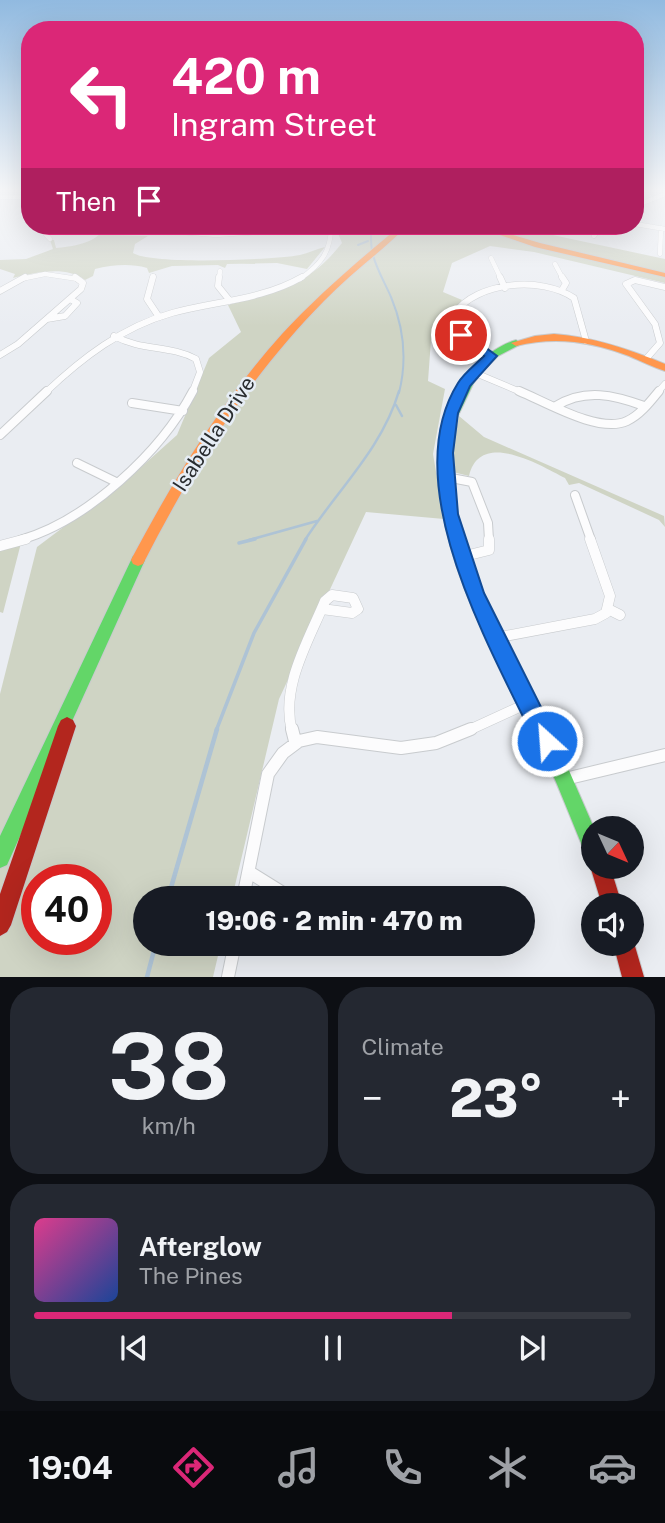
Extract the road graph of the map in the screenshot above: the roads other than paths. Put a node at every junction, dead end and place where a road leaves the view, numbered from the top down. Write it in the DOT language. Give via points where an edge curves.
graph roads {
  1 [pos="47,236"];
  2 [pos="332,236"];
  3 [pos="392,236"];
  4 [pos="395,236"];
  5 [pos="513,236"];
  6 [pos="524,236"];
  7 [pos="662,236"];
  8 [pos="50,239"];
  9 [pos="386,240"];
  10 [pos="660,254"];
  11 [pos="491,258"];
  12 [pos="555,264"];
  13 [pos="220,271"];
  14 [pos="665,272"];
  15 [pos="152,276"];
  16 [pos="665,287"];
  17 [pos="505,288"];
  18 [pos="562,290"];
  19 [pos="0,291"];
  20 [pos="70,299"];
  21 [pos="230,301"];
  22 [pos="159,317"];
  23 [pos="47,319"];
  24 [pos="114,336"];
  25 [pos="586,341"];
  26 [pos="0,355"];
  27 [pos="491,356"];
  28 [pos="646,359"];
  29 [pos="665,368"];
  30 [pos="474,372"];
  31 [pos="665,384"];
  32 [pos="132,403"];
  33 [pos="555,406"];
  34 [pos="644,406"];
  35 [pos="183,411"];
  36 [pos="0,435"];
  37 [pos="77,463"];
  38 [pos="446,477"];
  39 [pos="116,482"];
  40 [pos="575,495"];
  41 [pos="0,546"];
  42 [pos="461,557"];
  43 [pos="322,609"];
  44 [pos="608,609"];
  45 [pos="620,615"];
  46 [pos="495,638"];
  47 [pos="86,670"];
  48 [pos="528,703"];
  49 [pos="295,741"];
  50 [pos="665,755"];
  51 [pos="565,779"];
  52 [pos="581,818"];
  53 [pos="0,858"];
  54 [pos="249,872"];
  55 [pos="246,886"];
  56 [pos="272,886"];
  57 [pos="0,925"];
  58 [pos="232,956"];
  59 [pos="627,956"];
  60 [pos="228,977"];
  61 [pos="633,977"];
  1 -- 8 [label="street"];
  2 -- 21 [label="street" via="323,258 284,285"];
  3 -- 9 [label="main road, Isabella Drive"];
  4 -- 9 [label="main road, Isabella Drive"];
  5 -- 14 [label="main road"];
  6 -- 14 [label="main road"];
  7 -- 10 [label="street"];
  9 -- 47 [label="main road, Isabella Drive" via="290,329 213,430 150,537"];
  11 -- 17 [label="street"];
  12 -- 18 [label="street" via="566,283"];
  13 -- 21 [label="street" via="218,286"];
  15 -- 22 [label="street" via="147,299"];
  16 -- 28 [label="street" via="635,280 626,284 659,331 660,343"];
  17 -- 18 [label="street" via="541,285"];
  17 -- 27 [label="street" via="466,299 454,314 461,335"];
  18 -- 25 [label="street" via="576,300"];
  19 -- 20 [label="street" via="22,276 47,273 82,280 83,286"];
  20 -- 23 [label="street"];
  20 -- 23 [label="street" via="77,303 72,311"];
  21 -- 22 [label="street"];
  22 -- 24 [label="street"];
  23 -- 26 [label="street"];
  24 -- 35 [label="street" via="133,346 185,353 196,359 200,370"];
  24 -- 36 [label="street" via="81,360"];
  25 -- 27 [label="main road" via="537,339"];
  25 -- 28 [label="main road"];
  27 -- 30 [label="main road"];
  28 -- 29 [label="main road"];
  30 -- 33 [label="street"];
  30 -- 38 [label="main road" via="457,397 447,432"];
  31 -- 34 [label="street"];
  32 -- 35 [label="street"];
  33 -- 34 [label="street" via="591,395"];
  33 -- 34 [label="street" via="614,426 626,424"];
  35 -- 39 [label="street" via="157,447"];
  37 -- 39 [label="street"];
  38 -- 42 [label="main road"];
  38 -- 42 [label="street" via="472,482 488,523 489,550"];
  39 -- 41 [label="street" via="65,516"];
  40 -- 44 [label="street" via="610,596"];
  42 -- 46 [label="main road"];
  43 -- 49 [label="street" via="288,699"];
  44 -- 45 [label="street"];
  44 -- 46 [label="street" via="595,619"];
  46 -- 48 [label="main road"];
  47 -- 53 [label="main road, Isabella Drive"];
  47 -- 57 [label="main road, Isabella Drive"];
  48 -- 49 [label="street" via="423,746 378,746 316,735"];
  48 -- 51 [label="main road"];
  49 -- 54 [label="street" via="276,758 268,774"];
  50 -- 51 [label="street"];
  51 -- 52 [label="main road"];
  54 -- 55 [label="street"];
  54 -- 56 [label="street"];
  58 -- 60 [label="street"];
  59 -- 61 [label="main road"];
}
